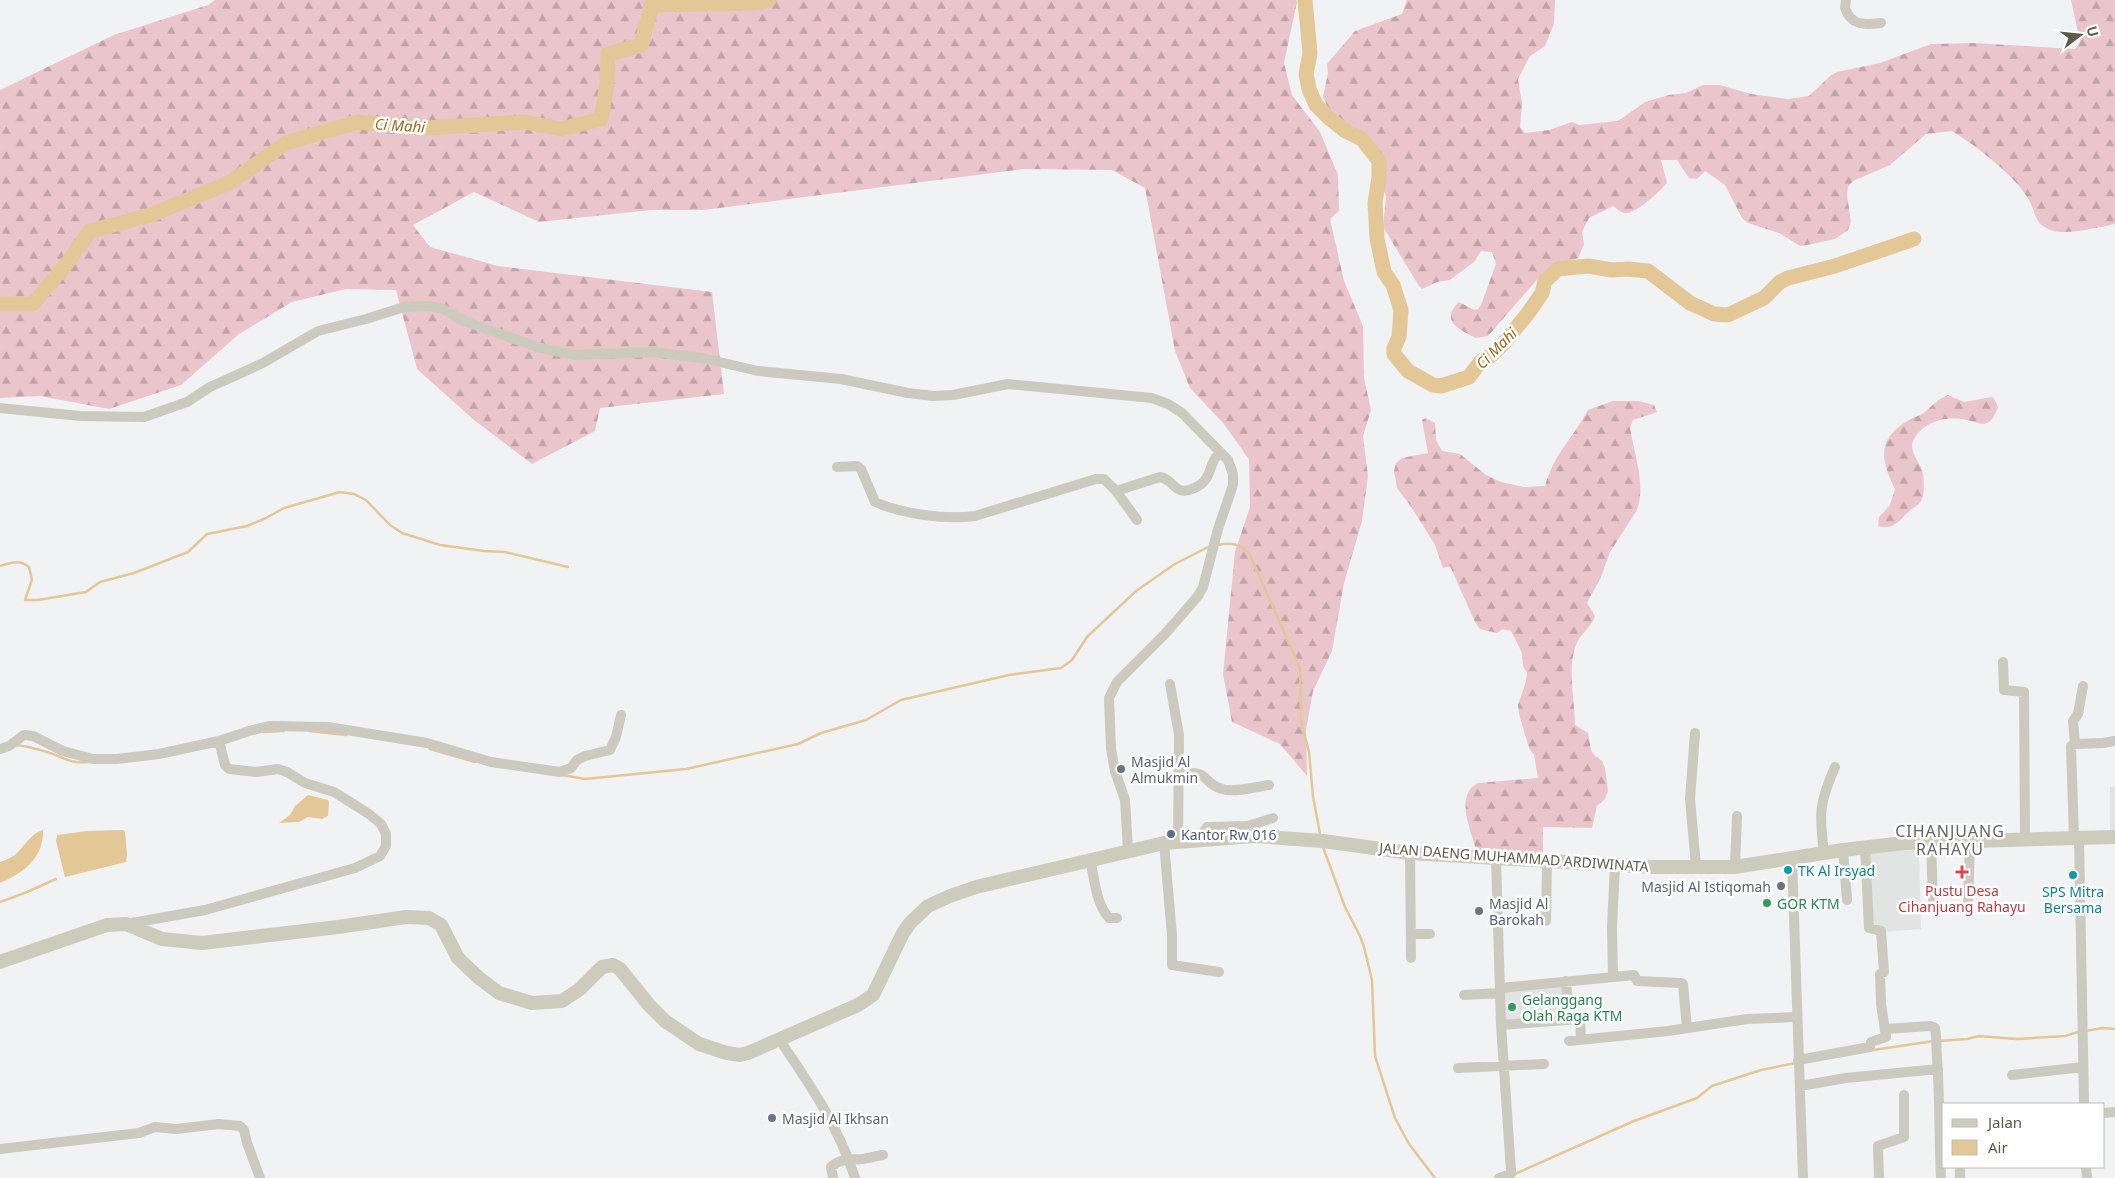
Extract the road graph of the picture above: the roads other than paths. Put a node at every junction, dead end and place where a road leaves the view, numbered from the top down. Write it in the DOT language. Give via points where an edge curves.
graph roads {
  1 [pos="1846,0"];
  2 [pos="1881,23"];
  3 [pos="0,408"];
  4 [pos="1220,452"];
  5 [pos="837,467"];
  6 [pos="1116,491"];
  7 [pos="1137,520"];
  8 [pos="2003,662"];
  9 [pos="1170,684"];
  10 [pos="2083,686"];
  11 [pos="621,715"];
  12 [pos="1695,733"];
  13 [pos="2115,740"];
  14 [pos="219,741"];
  15 [pos="2074,744"];
  16 [pos="0,748"];
  17 [pos="1834,767"];
  18 [pos="1180,774"];
  19 [pos="1269,785"];
  20 [pos="1738,816"];
  21 [pos="1273,818"];
  22 [pos="2115,837"];
  23 [pos="2077,838"];
  24 [pos="1204,839"];
  25 [pos="2025,840"];
  26 [pos="1178,841"];
  27 [pos="1970,841"];
  28 [pos="1931,842"];
  29 [pos="1164,843"];
  30 [pos="1865,847"];
  31 [pos="1128,850"];
  32 [pos="1843,850"];
  33 [pos="1410,853"];
  34 [pos="1824,853"];
  35 [pos="1496,859"];
  36 [pos="1792,859"];
  37 [pos="1090,860"];
  38 [pos="1546,862"];
  39 [pos="1615,865"];
  40 [pos="1696,866"];
  41 [pos="1735,867"];
  42 [pos="1847,900"];
  43 [pos="1933,903"];
  44 [pos="1968,906"];
  45 [pos="1117,918"];
  46 [pos="1546,921"];
  47 [pos="126,924"];
  48 [pos="1411,934"];
  49 [pos="1430,934"];
  50 [pos="1411,958"];
  51 [pos="0,962"];
  52 [pos="1219,972"];
  53 [pos="1613,976"];
  54 [pos="1566,981"];
  55 [pos="1500,990"];
  56 [pos="1464,995"];
  57 [pos="1797,1017"];
  58 [pos="1569,1019"];
  59 [pos="1501,1026"];
  60 [pos="1687,1028"];
  61 [pos="1886,1029"];
  62 [pos="779,1039"];
  63 [pos="1581,1039"];
  64 [pos="1569,1041"];
  65 [pos="1798,1060"];
  66 [pos="1544,1064"];
  67 [pos="2082,1066"];
  68 [pos="1505,1067"];
  69 [pos="1458,1068"];
  70 [pos="1938,1069"];
  71 [pos="2012,1075"];
  72 [pos="1800,1086"];
  73 [pos="1904,1095"];
  74 [pos="2084,1103"];
  75 [pos="0,1150"];
  76 [pos="883,1155"];
  77 [pos="848,1158"];
  78 [pos="260,1178"];
  79 [pos="833,1178"];
  80 [pos="854,1178"];
  81 [pos="1499,1178"];
  82 [pos="1803,1178"];
  83 [pos="1879,1178"];
  84 [pos="1941,1178"];
  1 -- 2 [label="street" via="1845,8 1854,22"];
  3 -- 4 [label="street" via="80,416 144,417 187,402 210,387 263,364 318,331 404,307 430,306 536,347 574,354 652,352 933,396 1008,384 1152,398 1182,413"];
  4 -- 6 [label="street" via="1213,459 1206,480 1189,491 1180,490 1160,477"];
  4 -- 31 [label="street" via="1231,467 1233,485 1202,586 1190,608 1117,682 1109,698 1111,749 1125,800"];
  5 -- 6 [label="street" via="857,466 861,469 875,502 938,517 975,516 1096,479 1104,480"];
  6 -- 7 [label="street"];
  8 -- 25 [label="street" via="2004,690 2024,692"];
  9 -- 18 [label="street" via="1179,735"];
  10 -- 15 [label="street" via="2078,714 2073,721"];
  11 -- 14 [label="street" via="610,750 585,756 571,768 560,772 491,762 427,743 328,727 269,726"];
  12 -- 40 [label="street" via="1690,799"];
  13 -- 15 [label="street" via="2103,744"];
  14 -- 16 [label="street" via="117,759 92,759 24,735 9,746"];
  14 -- 47 [label="street" via="229,769 256,772 278,769 305,783 334,792 381,824 386,834 386,846 380,856 355,868 212,908"];
  15 -- 23 [label="street" via="2071,755"];
  17 -- 34 [label="street" via="1820,805"];
  18 -- 19 [label="street" via="1200,773 1214,785 1228,790"];
  18 -- 26 [label="street"];
  20 -- 41 [label="street"];
  21 -- 24 [label="street" via="1248,826 1207,827"];
  22 -- 23 [label="main road, JALAN DAENG MUHAMMAD ARDIWINATA"];
  23 -- 25 [label="main road, JALAN DAENG MUHAMMAD ARDIWINATA"];
  23 -- 67 [label="street"];
  24 -- 26 [label="main road, JALAN DAENG MUHAMMAD ARDIWINATA"];
  24 -- 33 [label="main road, JALAN DAENG MUHAMMAD ARDIWINATA" via="1254,836 1323,841"];
  25 -- 27 [label="main road, JALAN DAENG MUHAMMAD ARDIWINATA"];
  26 -- 29 [label="main road, JALAN DAENG MUHAMMAD ARDIWINATA"];
  27 -- 28 [label="main road, JALAN DAENG MUHAMMAD ARDIWINATA"];
  27 -- 44 [label="street"];
  28 -- 30 [label="main road, JALAN DAENG MUHAMMAD ARDIWINATA"];
  28 -- 43 [label="street"];
  29 -- 31 [label="main road, JALAN DAENG MUHAMMAD ARDIWINATA"];
  29 -- 52 [label="street" via="1172,965"];
  30 -- 32 [label="main road, JALAN DAENG MUHAMMAD ARDIWINATA"];
  30 -- 61 [label="street" via="1869,928 1881,931 1884,972 1880,974 1881,1004"];
  31 -- 37 [label="main road, JALAN DAENG MUHAMMAD ARDIWINATA"];
  32 -- 34 [label="main road, JALAN DAENG MUHAMMAD ARDIWINATA"];
  32 -- 42 [label="street"];
  33 -- 35 [label="main road, JALAN DAENG MUHAMMAD ARDIWINATA"];
  33 -- 48 [label="street"];
  34 -- 36 [label="main road, JALAN DAENG MUHAMMAD ARDIWINATA"];
  35 -- 38 [label="main road, JALAN DAENG MUHAMMAD ARDIWINATA"];
  35 -- 55 [label="street"];
  36 -- 41 [label="main road, JALAN DAENG MUHAMMAD ARDIWINATA"];
  36 -- 57 [label="street"];
  37 -- 45 [label="street" via="1103,912 1108,918"];
  37 -- 62 [label="main road, JALAN DAENG MUHAMMAD ARDIWINATA" via="976,887 928,906 903,933 873,995 858,1005"];
  38 -- 39 [label="main road, JALAN DAENG MUHAMMAD ARDIWINATA"];
  38 -- 46 [label="street"];
  39 -- 40 [label="main road, JALAN DAENG MUHAMMAD ARDIWINATA" via="1652,868"];
  39 -- 53 [label="street"];
  40 -- 41 [label="main road, JALAN DAENG MUHAMMAD ARDIWINATA"];
  47 -- 51 [label="main road, JALAN DAENG MUHAMMAD ARDIWINATA" via="107,925"];
  47 -- 62 [label="main road, JALAN DAENG MUHAMMAD ARDIWINATA" via="162,938 202,943 406,917 430,918 441,925 458,958 499,993 532,1003 562,1001 580,989 602,967 613,965 666,1022 699,1044 740,1055"];
  48 -- 49 [label="street"];
  48 -- 50 [label="street"];
  53 -- 54 [label="street"];
  53 -- 60 [label="street" via="1634,975 1637,981 1683,984"];
  54 -- 55 [label="street"];
  54 -- 58 [label="street"];
  55 -- 56 [label="street"];
  55 -- 59 [label="street"];
  57 -- 60 [label="street" via="1747,1019"];
  57 -- 65 [label="street"];
  58 -- 59 [label="street"];
  58 -- 63 [label="street" via="1580,1019"];
  59 -- 68 [label="street"];
  60 -- 63 [label="street"];
  61 -- 65 [label="street" via="1886,1037 1871,1042 1870,1047"];
  61 -- 70 [label="street" via="1935,1028"];
  62 -- 77 [label="street" via="818,1097"];
  63 -- 64 [label="street" via="1579,1042"];
  65 -- 72 [label="street"];
  66 -- 68 [label="street"];
  67 -- 71 [label="street"];
  67 -- 74 [label="street"];
  68 -- 69 [label="street"];
  68 -- 81 [label="street" via="1511,1174"];
  70 -- 72 [label="street"];
  70 -- 84 [label="street"];
  72 -- 82 [label="street"];
  73 -- 83 [label="street" via="1904,1137 1878,1146"];
  75 -- 78 [label="street" via="139,1134 156,1127 240,1126"];
  76 -- 77 [label="street" via="860,1160"];
  77 -- 79 [label="street" via="831,1167"];
  77 -- 80 [label="street"];
}
